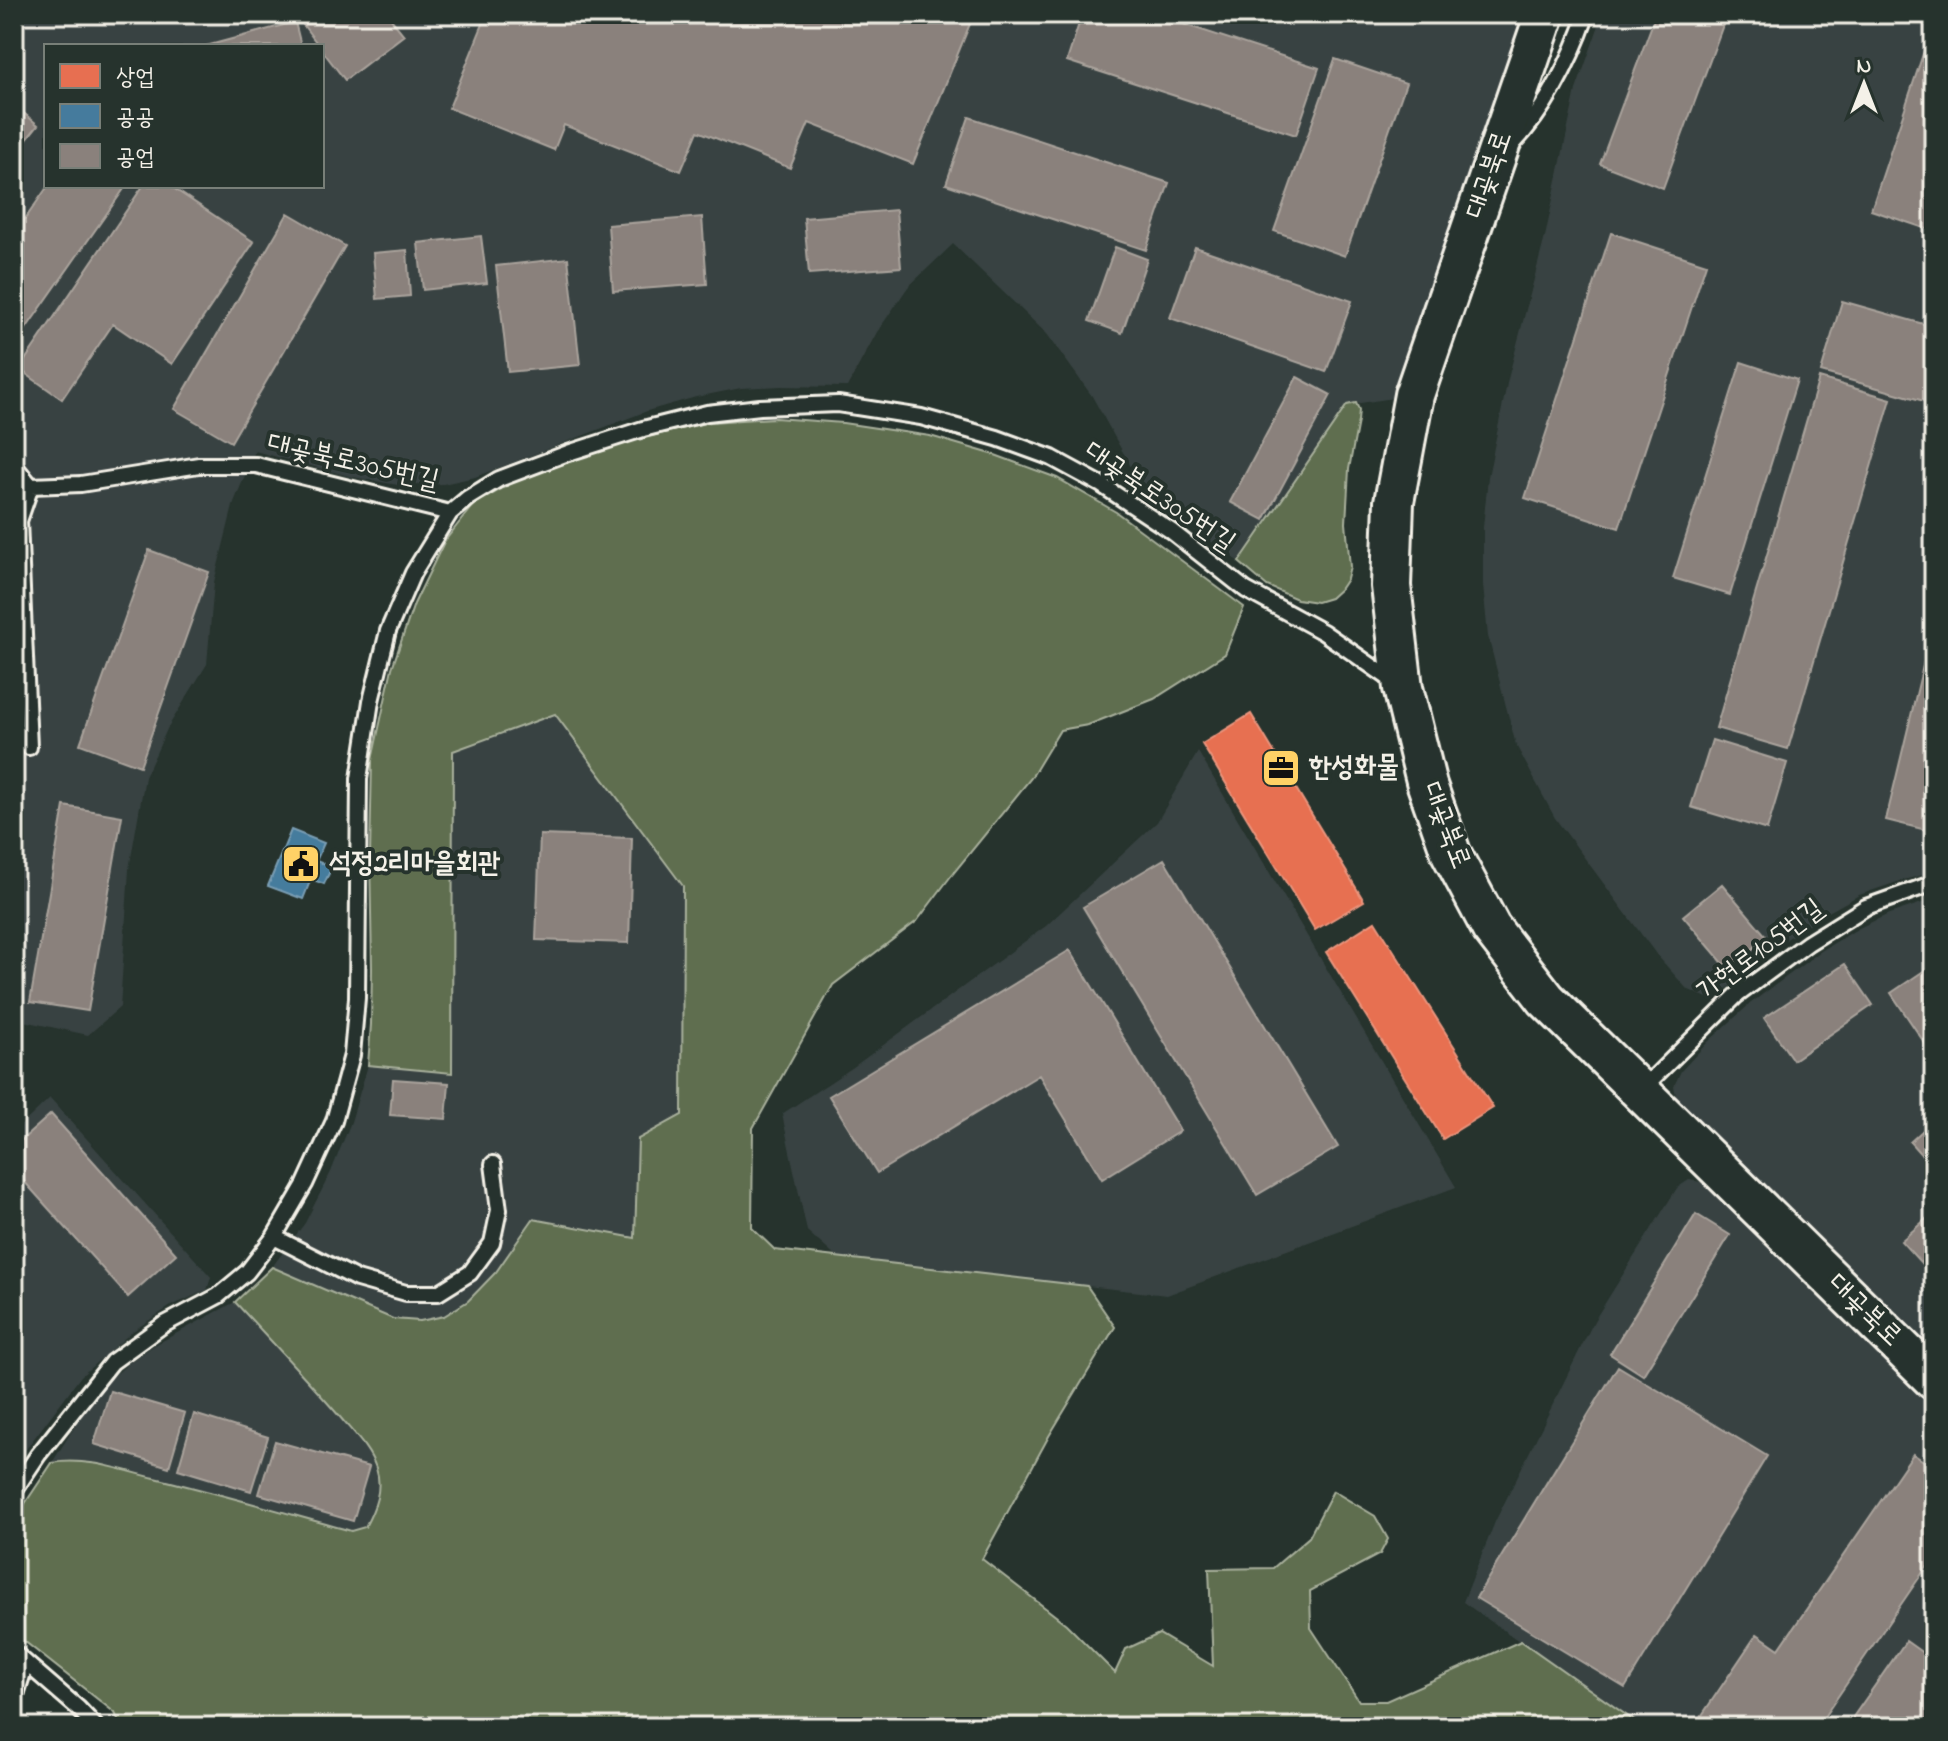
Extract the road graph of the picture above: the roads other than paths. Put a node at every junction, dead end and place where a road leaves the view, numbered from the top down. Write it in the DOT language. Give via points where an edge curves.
graph roads {
  1 [pos="1545,14"];
  2 [pos="1587,14"];
  3 [pos="1494,164"];
  4 [pos="14,465"];
  5 [pos="31,486"];
  6 [pos="450,513"];
  7 [pos="16,522"];
  8 [pos="1403,688"];
  9 [pos="29,747"];
  10 [pos="1934,883"];
  11 [pos="1639,1091"];
  12 [pos="493,1164"];
  13 [pos="274,1237"];
  14 [pos="1934,1380"];
  15 [pos="14,1491"];
  16 [pos="14,1653"];
  17 [pos="26,1663"];
  18 [pos="14,1701"];
  19 [pos="96,1727"];
  1 -- 3 [label="street, 대곶북로"];
  2 -- 3 [label="lane" via="1554,91"];
  3 -- 8 [label="street, 대곶북로" via="1414,395 1394,502 1391,586"];
  4 -- 5 [label="lane"];
  5 -- 6 [label="lane, 대곶북로305번길" via="81,484 199,465 256,465"];
  5 -- 7 [label="lane"];
  6 -- 8 [label="lane, 대곶북로305번길" via="499,479 643,429 707,413 838,404 921,417 1052,458 1100,484 1246,590 1323,632"];
  6 -- 13 [label="lane, 대곶북로305번길" via="413,573 388,631 371,701 359,779 352,1055 334,1121"];
  7 -- 9 [label="lane"];
  8 -- 11 [label="street, 대곶북로" via="1427,785 1451,853 1491,928 1546,999"];
  10 -- 11 [label="lane, 가현로105번길" via="1866,907 1808,943 1736,996"];
  11 -- 14 [label="street, 대곶북로"];
  12 -- 13 [label="lane" via="499,1210 492,1243 470,1273 438,1293 406,1293 357,1279"];
  13 -- 15 [label="lane, 대곶북로305번길" via="247,1272 218,1296 163,1325 112,1362"];
  16 -- 17 [label="lane"];
  17 -- 18 [label="lane"];
  17 -- 19 [label="lane"];
}
